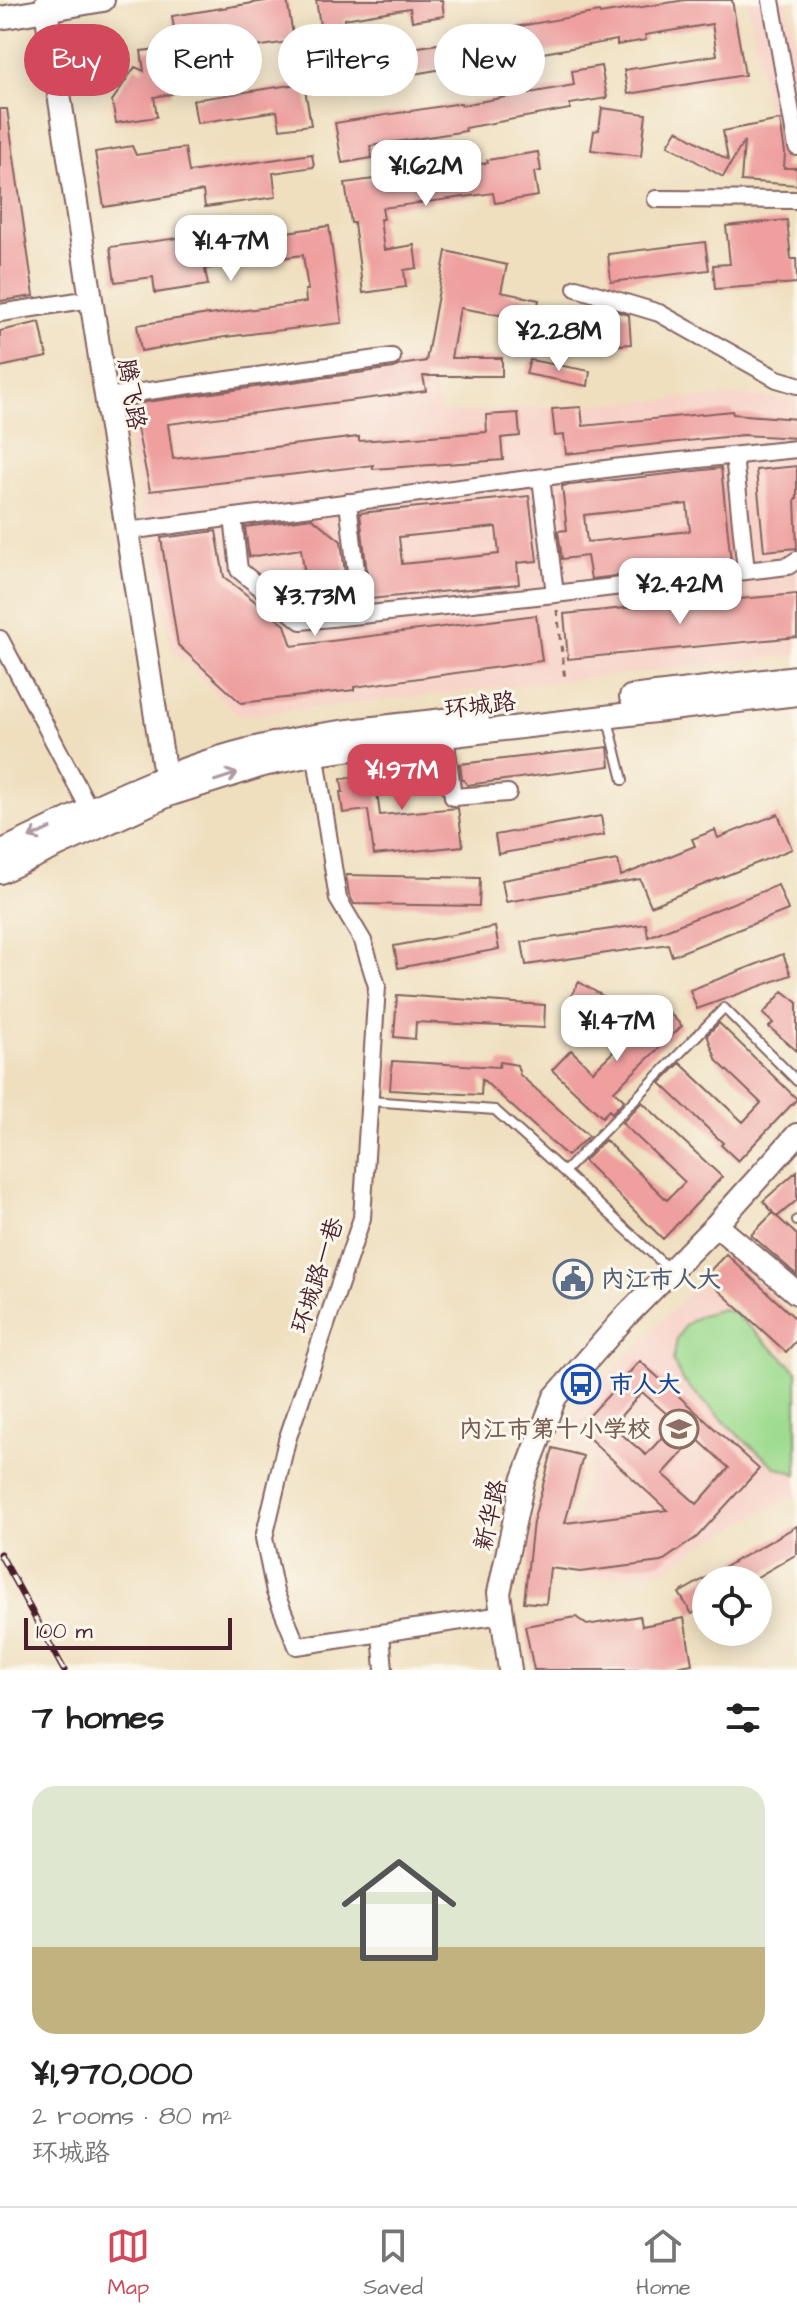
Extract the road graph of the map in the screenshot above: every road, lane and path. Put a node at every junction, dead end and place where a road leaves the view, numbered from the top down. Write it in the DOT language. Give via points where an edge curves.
graph roads {
  1 [pos="103,0"];
  2 [pos="771,0"];
  3 [pos="43,3"];
  4 [pos="0,18"];
  5 [pos="797,147"];
  6 [pos="656,199"];
  7 [pos="797,200"];
  8 [pos="576,288"];
  9 [pos="91,299"];
  10 [pos="0,313"];
  11 [pos="392,357"];
  12 [pos="797,385"];
  13 [pos="106,397"];
  14 [pos="797,449"];
  15 [pos="734,456"];
  16 [pos="541,478"];
  17 [pos="348,502"];
  18 [pos="233,517"];
  19 [pos="127,531"];
  20 [pos="797,560"];
  21 [pos="746,571"];
  22 [pos="555,594"];
  23 [pos="361,615"];
  24 [pos="0,639"];
  25 [pos="797,677"];
  26 [pos="565,680"];
  27 [pos="797,694"];
  28 [pos="606,715"];
  29 [pos="445,736"];
  30 [pos="315,746"];
  31 [pos="623,780"];
  32 [pos="168,785"];
  33 [pos="508,793"];
  34 [pos="95,819"];
  35 [pos="0,852"];
  36 [pos="0,872"];
  37 [pos="797,1081"];
  38 [pos="370,1101"];
  39 [pos="797,1135"];
  40 [pos="564,1172"];
  41 [pos="716,1225"];
  42 [pos="671,1270"];
  43 [pos="797,1293"];
  44 [pos="502,1615"];
  45 [pos="381,1633"];
  46 [pos="384,1670"];
  47 [pos="510,1670"];
  1 -- 3 [label="street"];
  2 -- 5 [label="street"];
  3 -- 4 [label="street"];
  3 -- 9 [label="street, 腾飞路"];
  6 -- 7 [label="street"];
  8 -- 12 [label="street" via="659,313"];
  9 -- 10 [label="street"];
  9 -- 13 [label="street, 腾飞路"];
  11 -- 13 [label="street"];
  13 -- 19 [label="street, 腾飞路"];
  14 -- 15 [label="street"];
  15 -- 16 [label="street"];
  15 -- 21 [label="street"];
  16 -- 17 [label="street"];
  16 -- 22 [label="street"];
  17 -- 18 [label="street"];
  17 -- 23 [label="street"];
  18 -- 19 [label="street"];
  18 -- 23 [label="street" via="239,570 301,621"];
  19 -- 32 [label="street, 腾飞路"];
  20 -- 21 [label="street"];
  21 -- 22 [label="street"];
  22 -- 23 [label="street"];
  22 -- 26 [label="path"];
  24 -- 34 [label="street"];
  25 -- 30 [label="street, 环城路"];
  27 -- 28 [label="street, 环城路"];
  28 -- 29 [label="street, 环城路"];
  28 -- 31 [label="lane"];
  29 -- 30 [label="street, 环城路"];
  29 -- 33 [label="street" via="453,797"];
  30 -- 32 [label="street, 环城路" via="263,765"];
  30 -- 38 [label="street, 环城路一巷" via="338,899 363,941 377,986"];
  32 -- 34 [label="street, 环城路"];
  34 -- 35 [label="street, 环城路, one-way"];
  34 -- 36 [label="street, 环城路"];
  37 -- 40 [label="lane" via="724,1008"];
  38 -- 40 [label="lane" via="495,1110"];
  38 -- 45 [label="street, 环城路一巷" via="362,1218 287,1440 264,1538 275,1592 297,1646"];
  39 -- 41 [label="street, 新华路"];
  40 -- 42 [label="lane"];
  41 -- 42 [label="street, 新华路"];
  41 -- 43 [label="street"];
  42 -- 44 [label="street, 新华路" via="555,1397 523,1481 499,1593"];
  44 -- 45 [label="street"];
  44 -- 47 [label="street, 新华路"];
  45 -- 46 [label="street"];
}
